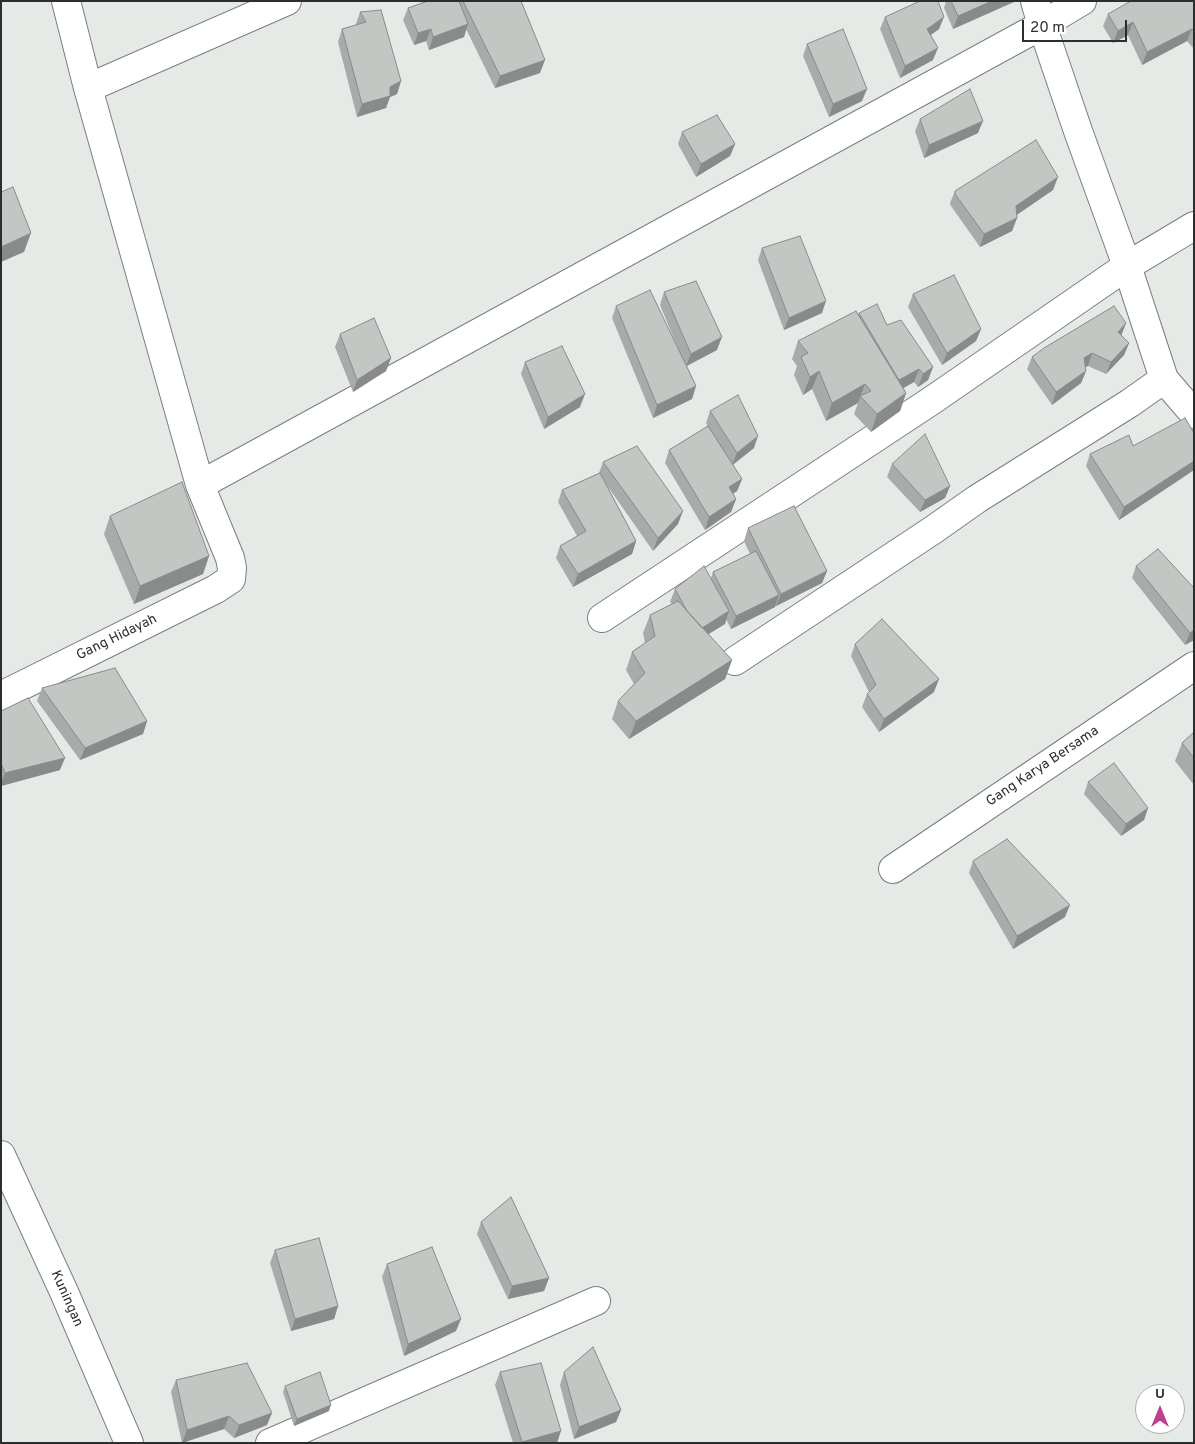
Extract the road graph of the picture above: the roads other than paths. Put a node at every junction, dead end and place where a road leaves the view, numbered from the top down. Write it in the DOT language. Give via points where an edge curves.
graph roads {
  1 [pos="66,1"];
  2 [pos="287,1"];
  3 [pos="1082,1"];
  4 [pos="1038,13"];
  5 [pos="88,88"];
  6 [pos="1194,226"];
  7 [pos="1127,266"];
  8 [pos="1164,379"];
  9 [pos="1194,414"];
  10 [pos="200,486"];
  11 [pos="602,618"];
  12 [pos="735,661"];
  13 [pos="1194,666"];
  14 [pos="1,696"];
  15 [pos="892,869"];
  16 [pos="1,1156"];
  17 [pos="596,1301"];
  18 [pos="129,1443"];
  19 [pos="270,1443"];
  1 -- 5 [label="street"];
  2 -- 5 [label="street"];
  3 -- 4 [label="street"];
  4 -- 7 [label="street"];
  4 -- 10 [label="street"];
  5 -- 10 [label="street"];
  6 -- 7 [label="street"];
  7 -- 8 [label="street"];
  7 -- 11 [label="street"];
  8 -- 9 [label="street"];
  8 -- 12 [label="street"];
  10 -- 14 [label="street, Gang Hidayah" via="230,558 232,579"];
  13 -- 15 [label="street, Gang Karya Bersama"];
  16 -- 18 [label="street, Kuningan"];
  17 -- 19 [label="street"];
}
